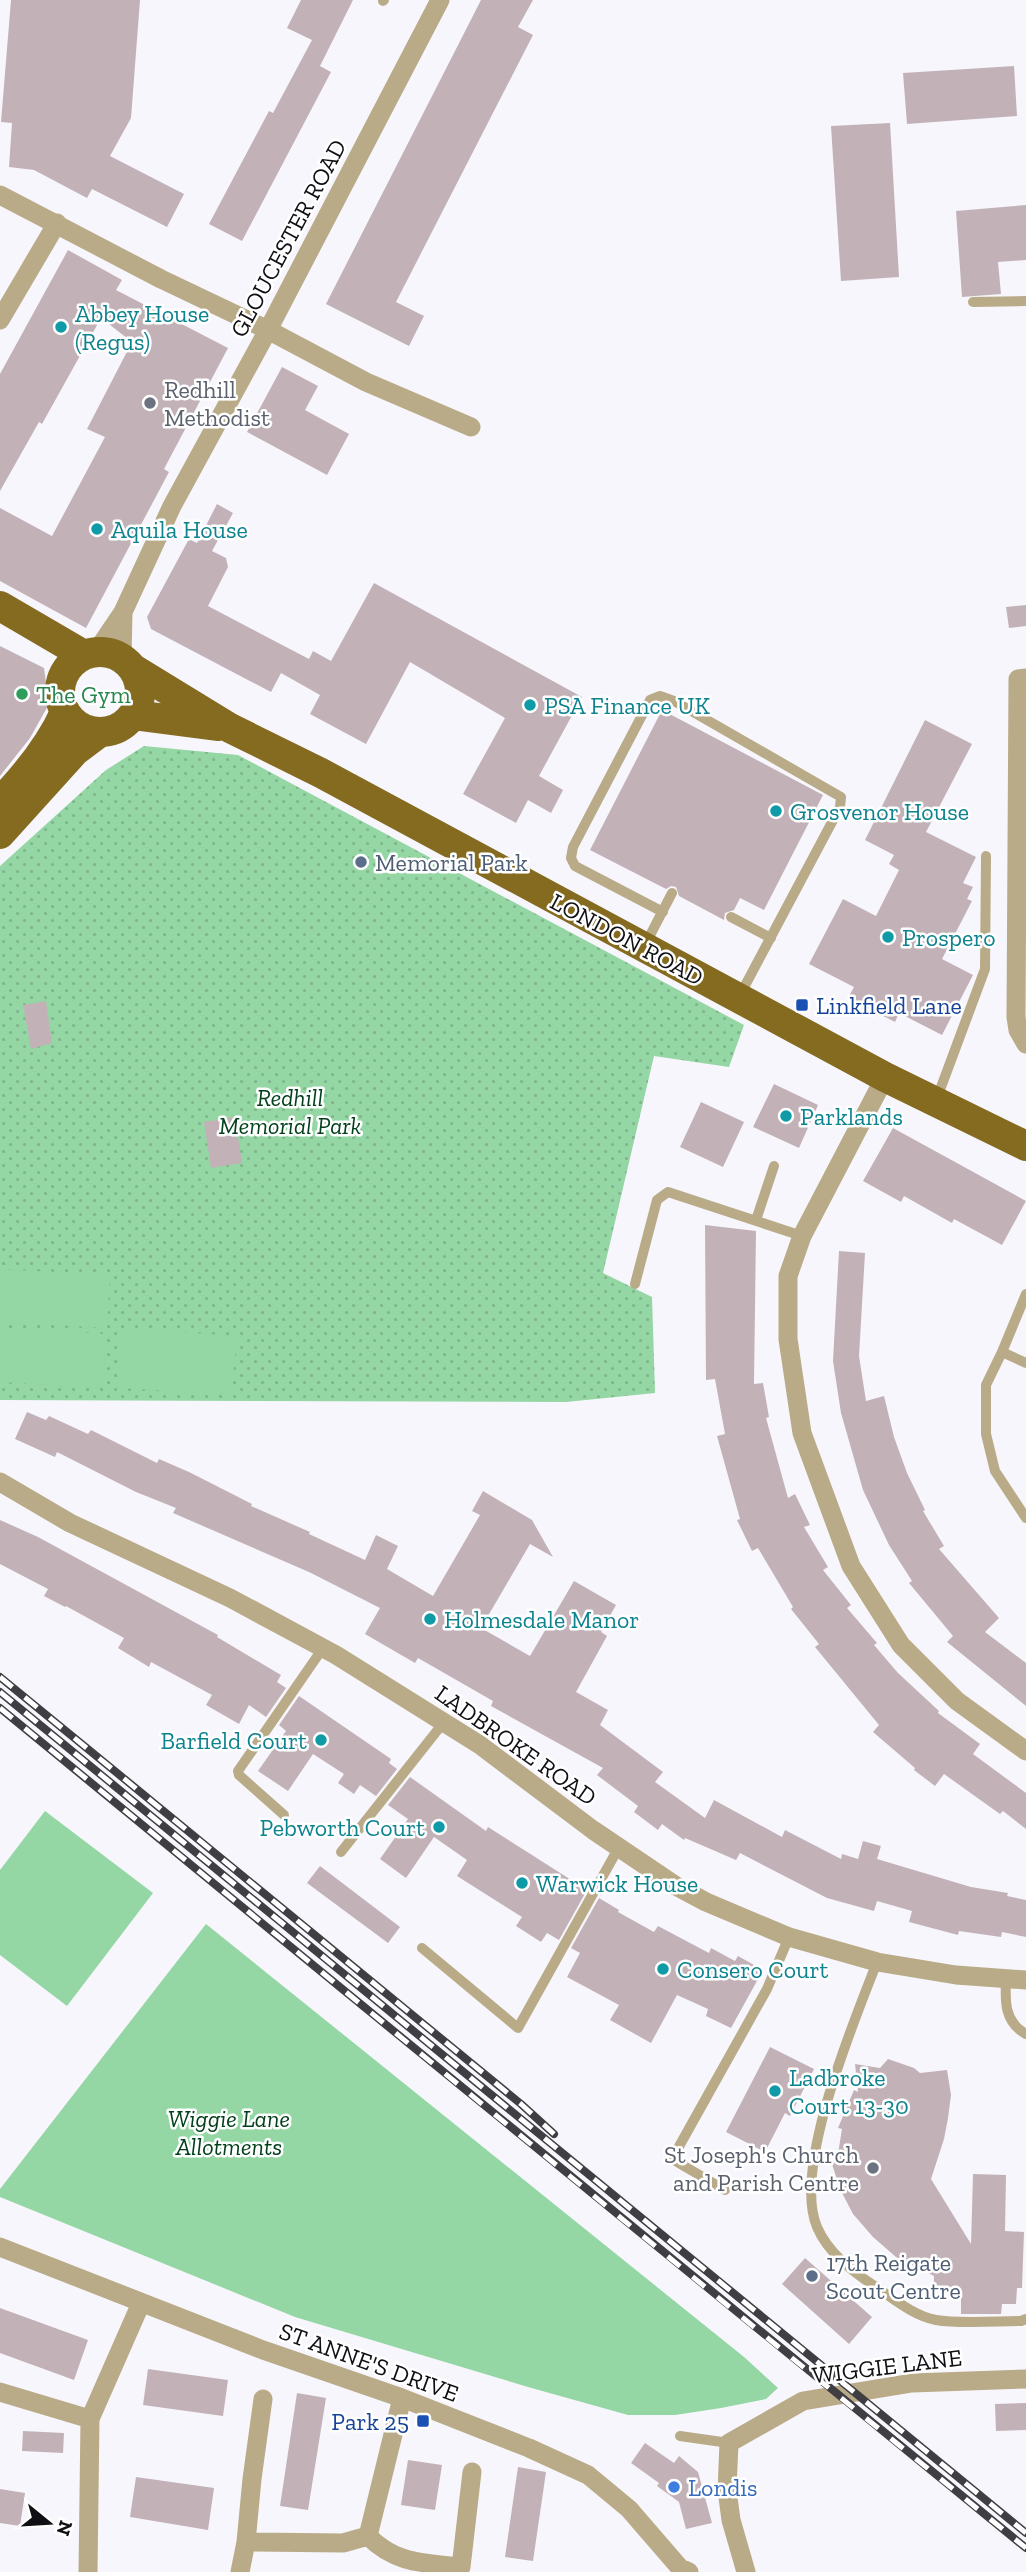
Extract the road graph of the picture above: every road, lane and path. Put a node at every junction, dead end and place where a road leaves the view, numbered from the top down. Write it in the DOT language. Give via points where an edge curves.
graph roads {
  1 [pos="440,0"];
  2 [pos="0,195"];
  3 [pos="57,223"];
  4 [pos="1026,301"];
  5 [pos="973,302"];
  6 [pos="0,320"];
  7 [pos="268,330"];
  8 [pos="471,427"];
  9 [pos="0,606"];
  10 [pos="123,612"];
  11 [pos="100,661"];
  12 [pos="1026,678"];
  13 [pos="65,712"];
  14 [pos="134,715"];
  15 [pos="230,728"];
  16 [pos="99,733"];
  17 [pos="0,802"];
  18 [pos="0,834"];
  19 [pos="1022,841"];
  20 [pos="986,856"];
  21 [pos="672,893"];
  22 [pos="663,912"];
  23 [pos="731,917"];
  24 [pos="771,937"];
  25 [pos="643,948"];
  26 [pos="738,999"];
  27 [pos="1026,1044"];
  28 [pos="885,1077"];
  29 [pos="936,1102"];
  30 [pos="1026,1145"];
  31 [pos="774,1166"];
  32 [pos="756,1220"];
  33 [pos="802,1236"];
  34 [pos="635,1284"];
  35 [pos="1026,1294"];
  36 [pos="1002,1352"];
  37 [pos="1026,1363"];
  38 [pos="0,1482"];
  39 [pos="1026,1518"];
  40 [pos="323,1648"];
  41 [pos="444,1722"];
  42 [pos="1026,1751"];
  43 [pos="284,1815"];
  44 [pos="619,1847"];
  45 [pos="341,1852"];
  46 [pos="789,1937"];
  47 [pos="422,1948"];
  48 [pos="877,1962"];
  49 [pos="1006,1979"];
  50 [pos="1026,1980"];
  51 [pos="1026,2034"];
  52 [pos="725,2190"];
  53 [pos="0,2247"];
  54 [pos="141,2303"];
  55 [pos="1026,2319"];
  56 [pos="1026,2379"];
  57 [pos="0,2392"];
  58 [pos="402,2398"];
  59 [pos="263,2399"];
  60 [pos="90,2419"];
  61 [pos="680,2436"];
  62 [pos="729,2443"];
  63 [pos="472,2472"];
  64 [pos="368,2536"];
  65 [pos="246,2542"];
  66 [pos="88,2572"];
  67 [pos="240,2572"];
  68 [pos="689,2572"];
  69 [pos="746,2572"];
  1 -- 7 [label="street, GLOUCESTER ROAD"];
  2 -- 3 [label="street"];
  3 -- 6 [label="street"];
  3 -- 7 [label="street"];
  4 -- 5 [label="lane"];
  7 -- 8 [label="street" via="366,382"];
  7 -- 10 [label="street, GLOUCESTER ROAD" via="172,506"];
  9 -- 11 [label="main road" via="47,632 61,656"];
  10 -- 11 [label="street, GLOUCESTER ROAD"];
  10 -- 11 [label="street, GLOUCESTER ROAD"];
  11 -- 13 [label="main road" via="61,684"];
  11 -- 14 [label="main road" via="139,680 141,692"];
  11 -- 15 [label="main road, LONDON ROAD"];
  12 -- 19 [label="street" via="1018,679"];
  13 -- 16 [label="main road" via="85,730"];
  13 -- 17 [label="main road" via="54,737"];
  14 -- 15 [label="main road, LONDON ROAD"];
  14 -- 16 [label="main road" via="124,725"];
  15 -- 25 [label="main road, LONDON ROAD"];
  16 -- 18 [label="main road" via="75,751"];
  19 -- 27 [label="street" via="1017,883 1016,1017"];
  20 -- 29 [label="lane" via="985,969"];
  21 -- 22 [label="lane"];
  22 -- 24 [label="lane" via="575,866 570,858 650,701 660,696 841,797 840,807"];
  22 -- 25 [label="lane"];
  23 -- 24 [label="lane"];
  24 -- 26 [label="lane"];
  25 -- 26 [label="main road, LONDON ROAD"];
  26 -- 28 [label="main road, LONDON ROAD"];
  28 -- 29 [label="main road, LONDON ROAD"];
  28 -- 33 [label="street"];
  29 -- 30 [label="main road, LONDON ROAD"];
  31 -- 32 [label="lane"];
  32 -- 33 [label="lane"];
  32 -- 34 [label="lane" via="668,1192 662,1194"];
  33 -- 42 [label="street" via="788,1276 788,1339 802,1433 851,1566 901,1645 957,1701"];
  35 -- 36 [label="lane"];
  36 -- 37 [label="lane"];
  36 -- 39 [label="lane" via="986,1385 986,1434 995,1471"];
  38 -- 40 [label="street, LADBROKE ROAD" via="70,1524 230,1598"];
  40 -- 41 [label="street, LADBROKE ROAD"];
  40 -- 43 [label="lane" via="238,1771"];
  41 -- 44 [label="street, LADBROKE ROAD"];
  41 -- 45 [label="lane"];
  44 -- 46 [label="street, LADBROKE ROAD" via="706,1902"];
  44 -- 47 [label="lane" via="518,2028"];
  46 -- 48 [label="street, LADBROKE ROAD"];
  46 -- 52 [label="lane" via="767,1989 672,2159"];
  48 -- 49 [label="street, LADBROKE ROAD"];
  48 -- 55 [label="lane" via="842,2053 820,2131 810,2199 818,2229 847,2268 911,2310 936,2320"];
  49 -- 50 [label="street, LADBROKE ROAD"];
  49 -- 51 [label="lane" via="1005,2007 1018,2030"];
  53 -- 54 [label="street, ST ANNE'S DRIVE"];
  54 -- 58 [label="street, ST ANNE'S DRIVE"];
  54 -- 60 [label="street"];
  56 -- 62 [label="street, WIGGIE LANE" via="912,2383 803,2401"];
  57 -- 60 [label="street"];
  58 -- 64 [label="street"];
  58 -- 68 [label="street, ST ANNE'S DRIVE" via="588,2475 629,2509 680,2568"];
  59 -- 65 [label="street"];
  60 -- 66 [label="street"];
  61 -- 62 [label="lane"];
  62 -- 69 [label="street" via="727,2490"];
  63 -- 64 [label="street" via="461,2567 414,2562 382,2551"];
  64 -- 65 [label="street" via="343,2543"];
  65 -- 67 [label="street"];
}
